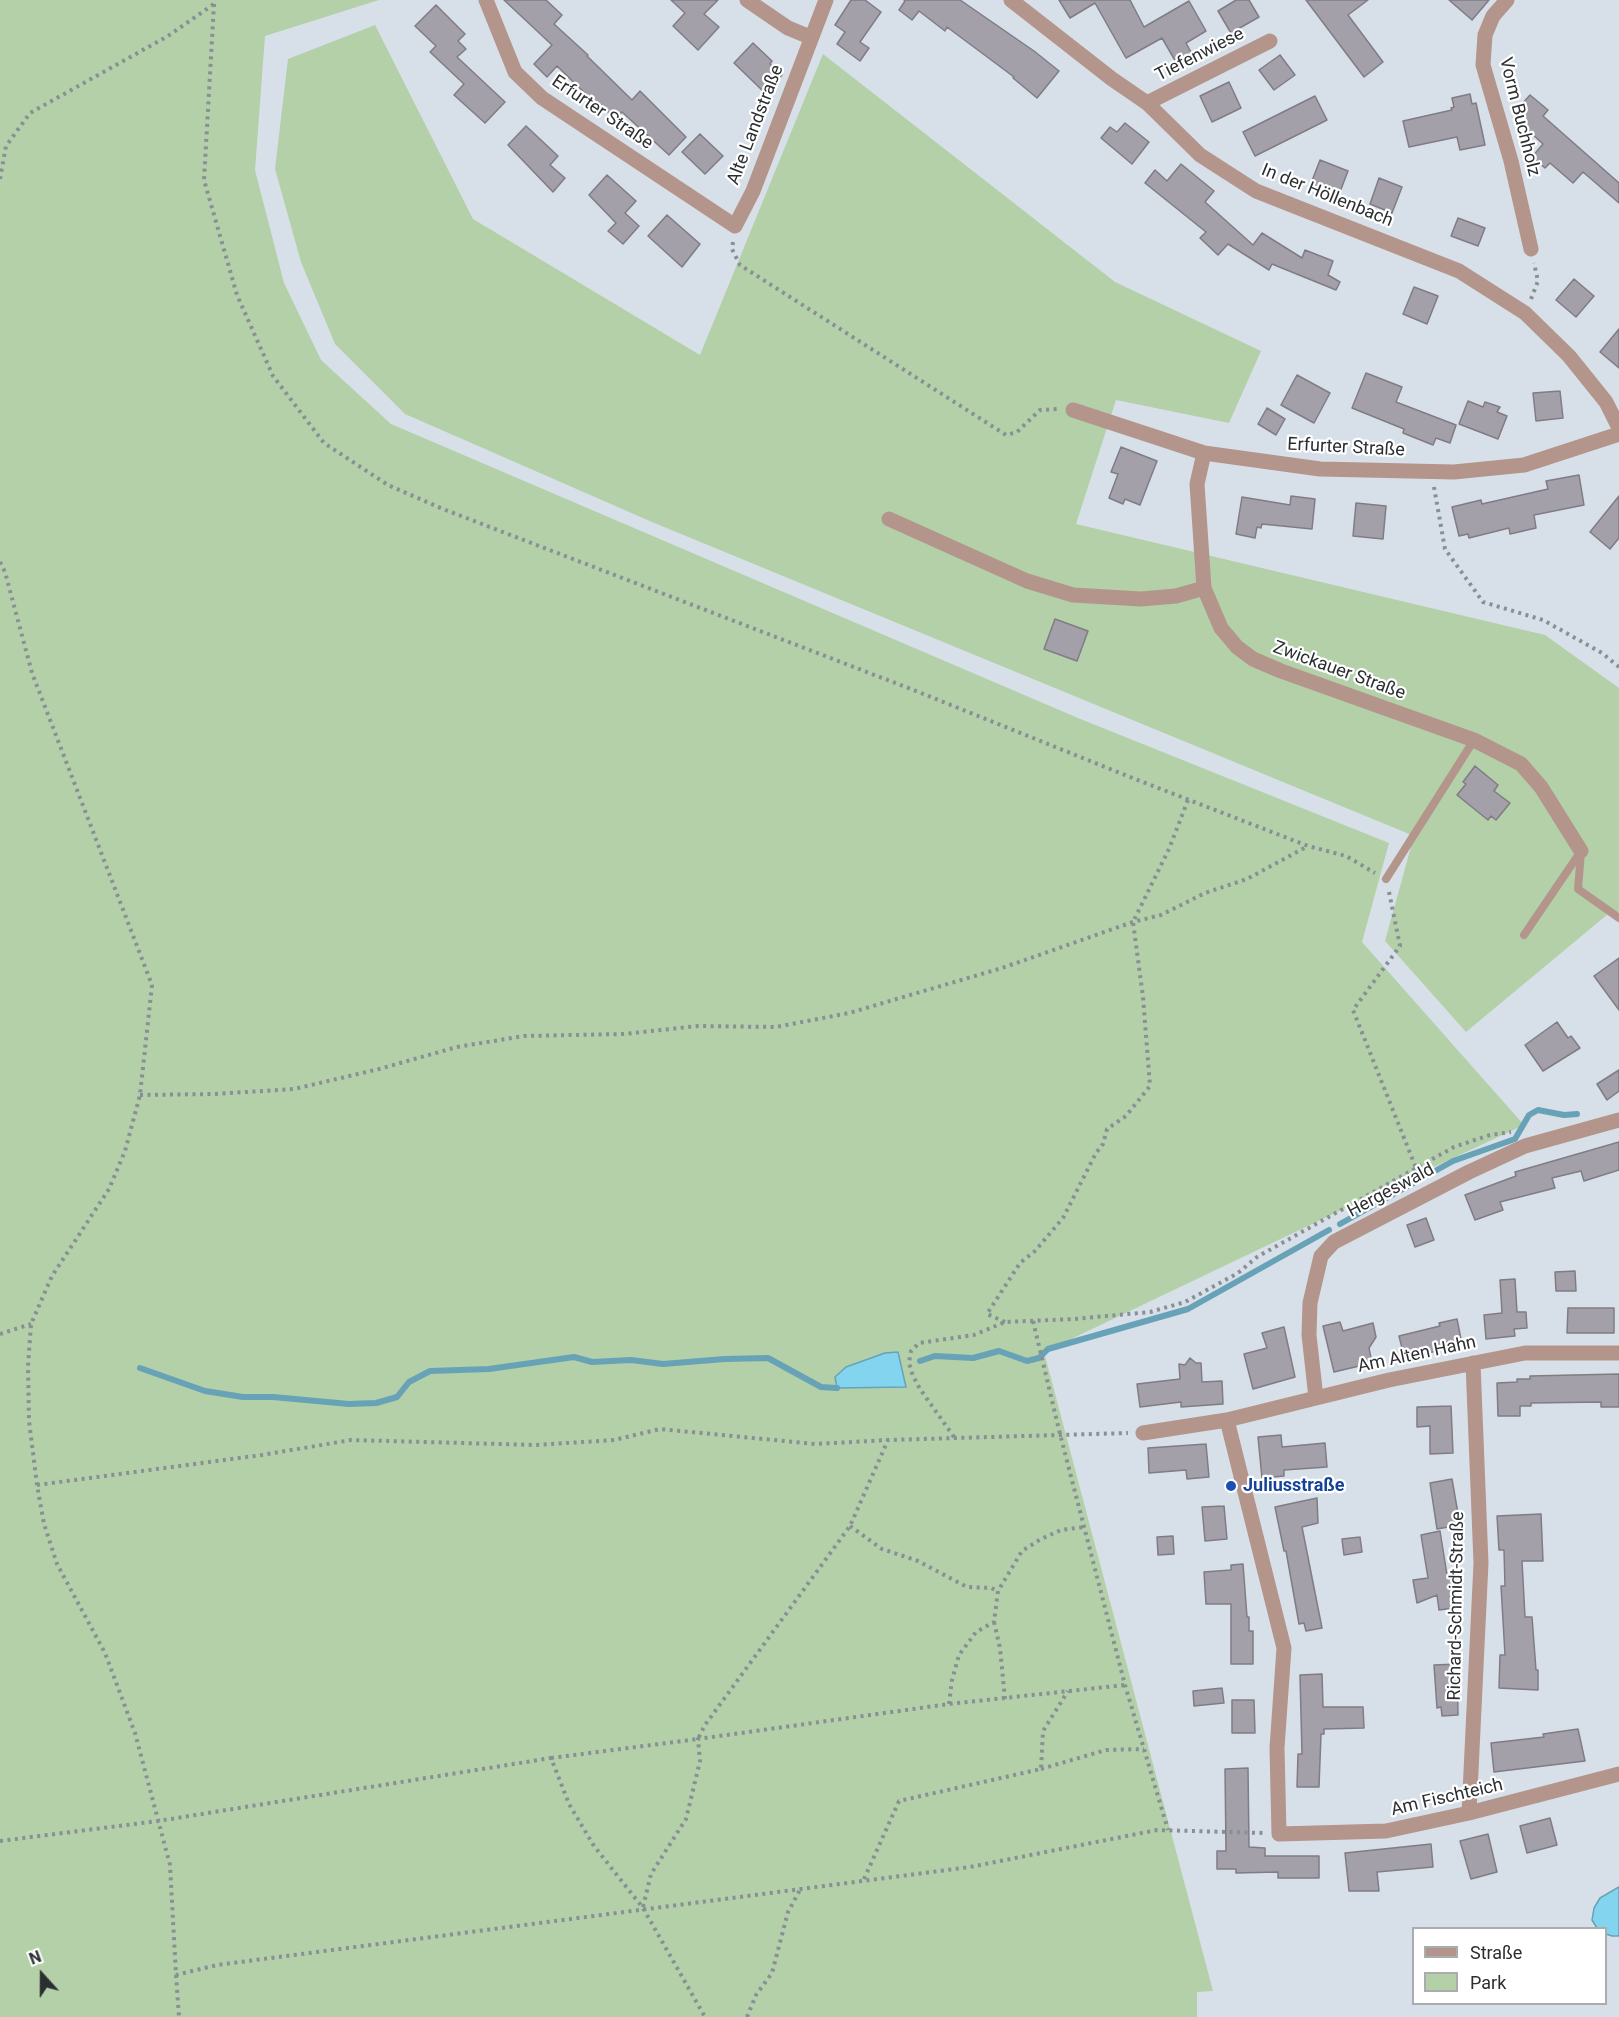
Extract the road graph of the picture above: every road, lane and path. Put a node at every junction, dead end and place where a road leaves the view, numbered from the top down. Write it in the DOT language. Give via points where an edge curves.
graph roads {
  1 [pos="486,0"];
  2 [pos="747,0"];
  3 [pos="826,0"];
  4 [pos="1011,0"];
  5 [pos="1507,0"];
  6 [pos="215,2"];
  7 [pos="810,37"];
  8 [pos="1270,40"];
  9 [pos="1148,103"];
  10 [pos="0,179"];
  11 [pos="735,226"];
  12 [pos="1530,249"];
  13 [pos="1536,286"];
  14 [pos="1073,410"];
  15 [pos="1619,428"];
  16 [pos="1619,434"];
  17 [pos="1204,453"];
  18 [pos="1432,471"];
  19 [pos="889,519"];
  20 [pos="0,562"];
  21 [pos="1204,588"];
  22 [pos="1619,667"];
  23 [pos="1474,740"];
  24 [pos="1188,800"];
  25 [pos="1308,846"];
  26 [pos="1581,852"];
  27 [pos="1386,879"];
  28 [pos="1619,918"];
  29 [pos="1133,922"];
  30 [pos="1524,935"];
  31 [pos="140,1095"];
  32 [pos="1619,1120"];
  33 [pos="1517,1131"];
  34 [pos="1416,1168"];
  35 [pos="1033,1321"];
  36 [pos="1005,1322"];
  37 [pos="31,1324"];
  38 [pos="0,1334"];
  39 [pos="1619,1353"];
  40 [pos="1473,1362"];
  41 [pos="1316,1398"];
  42 [pos="1227,1420"];
  43 [pos="1143,1433"];
  44 [pos="1059,1434"];
  45 [pos="955,1437"];
  46 [pos="888,1440"];
  47 [pos="36,1485"];
  48 [pos="850,1526"];
  49 [pos="1084,1527"];
  50 [pos="998,1591"];
  51 [pos="994,1622"];
  52 [pos="1125,1685"];
  53 [pos="1068,1691"];
  54 [pos="1005,1699"];
  55 [pos="949,1704"];
  56 [pos="698,1739"];
  57 [pos="1144,1749"];
  58 [pos="551,1758"];
  59 [pos="1041,1769"];
  60 [pos="1619,1774"];
  61 [pos="1468,1813"];
  62 [pos="158,1821"];
  63 [pos="1168,1830"];
  64 [pos="1279,1834"];
  65 [pos="0,1841"];
  66 [pos="864,1880"];
  67 [pos="801,1888"];
  68 [pos="643,1908"];
  69 [pos="176,1975"];
  70 [pos="180,2017"];
  71 [pos="705,2017"];
  72 [pos="747,2017"];
  1 -- 11 [label="street, Erfurter Straße" via="515,72 542,98"];
  2 -- 7 [label="street" via="788,28"];
  3 -- 7 [label="street, Alte Landstraße"];
  4 -- 9 [label="street, In der Höllenbach"];
  5 -- 12 [label="street, Vorm Buchholz" via="1492,16 1485,35 1483,65 1511,161"];
  6 -- 10 [label="path" via="168,36 30,113 6,146"];
  6 -- 24 [label="path" via="204,180 237,295 273,376 324,443 388,485 443,509"];
  7 -- 11 [label="street, Alte Landstraße" via="753,191"];
  8 -- 9 [label="street, Tiefenwiese"];
  9 -- 15 [label="street, In der Höllenbach" via="1200,155 1256,191 1459,271 1525,313 1569,356 1606,402"];
  11 -- 14 [label="path" via="732,249 740,265 1006,435 1017,432 1040,410"];
  12 -- 13 [label="path"];
  14 -- 17 [label="street, Erfurter Straße"];
  16 -- 18 [label="street, Erfurter Straße" via="1524,465"];
  17 -- 18 [label="street, Erfurter Straße" via="1320,469"];
  17 -- 21 [label="street, Zwickauer Straße" via="1197,484"];
  18 -- 22 [label="path" via="1445,549 1483,602 1543,620"];
  19 -- 21 [label="street" via="1027,581 1073,595 1142,599"];
  20 -- 31 [label="path" via="32,673 152,985"];
  21 -- 23 [label="street, Zwickauer Straße" via="1221,628 1252,659"];
  23 -- 26 [label="street, Zwickauer Straße" via="1521,764 1541,787"];
  23 -- 27 [label="lane"];
  24 -- 25 [label="path"];
  24 -- 29 [label="path"];
  25 -- 27 [label="path" via="1346,856"];
  25 -- 29 [label="path" via="1247,879 1205,893 1161,915"];
  26 -- 28 [label="lane" via="1578,889"];
  26 -- 30 [label="lane"];
  27 -- 34 [label="path" via="1400,946 1353,1010"];
  29 -- 31 [label="path" via="1002,968 849,1013 776,1027 698,1026 624,1034 524,1036 457,1047 294,1089"];
  29 -- 36 [label="path" via="1150,1086 1126,1116 1107,1129 1103,1144 1063,1218 1020,1263 987,1314"];
  31 -- 37 [label="path" via="125,1151 109,1189 52,1276"];
  32 -- 41 [label="street, Hergeswald" via="1525,1146 1334,1242 1321,1256 1310,1303 1309,1335"];
  33 -- 34 [label="path" via="1454,1147"];
  34 -- 35 [label="path" via="1185,1302 1150,1312"];
  35 -- 36 [label="path"];
  35 -- 44 [label="path"];
  36 -- 45 [label="path" via="974,1335 919,1343 912,1351 909,1363 913,1376"];
  37 -- 38 [label="path"];
  37 -- 47 [label="path" via="29,1421"];
  39 -- 40 [label="street, Am Alten Hahn" via="1525,1353"];
  40 -- 41 [label="street, Am Alten Hahn"];
  40 -- 61 [label="street, Richard-Schmidt-Straße" via="1481,1563"];
  41 -- 42 [label="street, Am Alten Hahn"];
  42 -- 43 [label="street"];
  42 -- 64 [label="street" via="1284,1648 1277,1748"];
  43 -- 44 [label="path"];
  44 -- 45 [label="path"];
  44 -- 49 [label="path"];
  45 -- 46 [label="path"];
  46 -- 47 [label="path" via="815,1444 660,1429 614,1440 536,1444 351,1440"];
  46 -- 48 [label="path"];
  47 -- 62 [label="path" via="57,1564 105,1653 135,1733"];
  48 -- 50 [label="path" via="882,1549 918,1561 967,1587"];
  48 -- 56 [label="path"];
  49 -- 50 [label="path" via="1061,1530 1022,1551"];
  49 -- 52 [label="path"];
  50 -- 51 [label="path"];
  51 -- 54 [label="path"];
  51 -- 55 [label="path" via="976,1632 959,1655"];
  52 -- 53 [label="path"];
  52 -- 57 [label="path"];
  53 -- 54 [label="path"];
  53 -- 59 [label="path" via="1043,1731"];
  54 -- 55 [label="path"];
  55 -- 56 [label="path"];
  56 -- 58 [label="path"];
  56 -- 68 [label="path" via="700,1761 686,1819 651,1874"];
  57 -- 59 [label="path" via="1106,1750"];
  57 -- 63 [label="path"];
  58 -- 62 [label="path"];
  58 -- 68 [label="path" via="569,1804 594,1846"];
  59 -- 66 [label="path" via="899,1801"];
  60 -- 61 [label="street, Am Fischteich"];
  61 -- 64 [label="street, Am Fischteich" via="1386,1831"];
  62 -- 65 [label="path"];
  62 -- 69 [label="path" via="170,1865"];
  63 -- 64 [label="path"];
  63 -- 66 [label="path" via="970,1867"];
  66 -- 67 [label="path"];
  67 -- 68 [label="path"];
  67 -- 72 [label="path" via="788,1912 772,1973 756,1995"];
  68 -- 69 [label="path" via="216,1965"];
  68 -- 71 [label="path"];
  69 -- 70 [label="path"];
}
